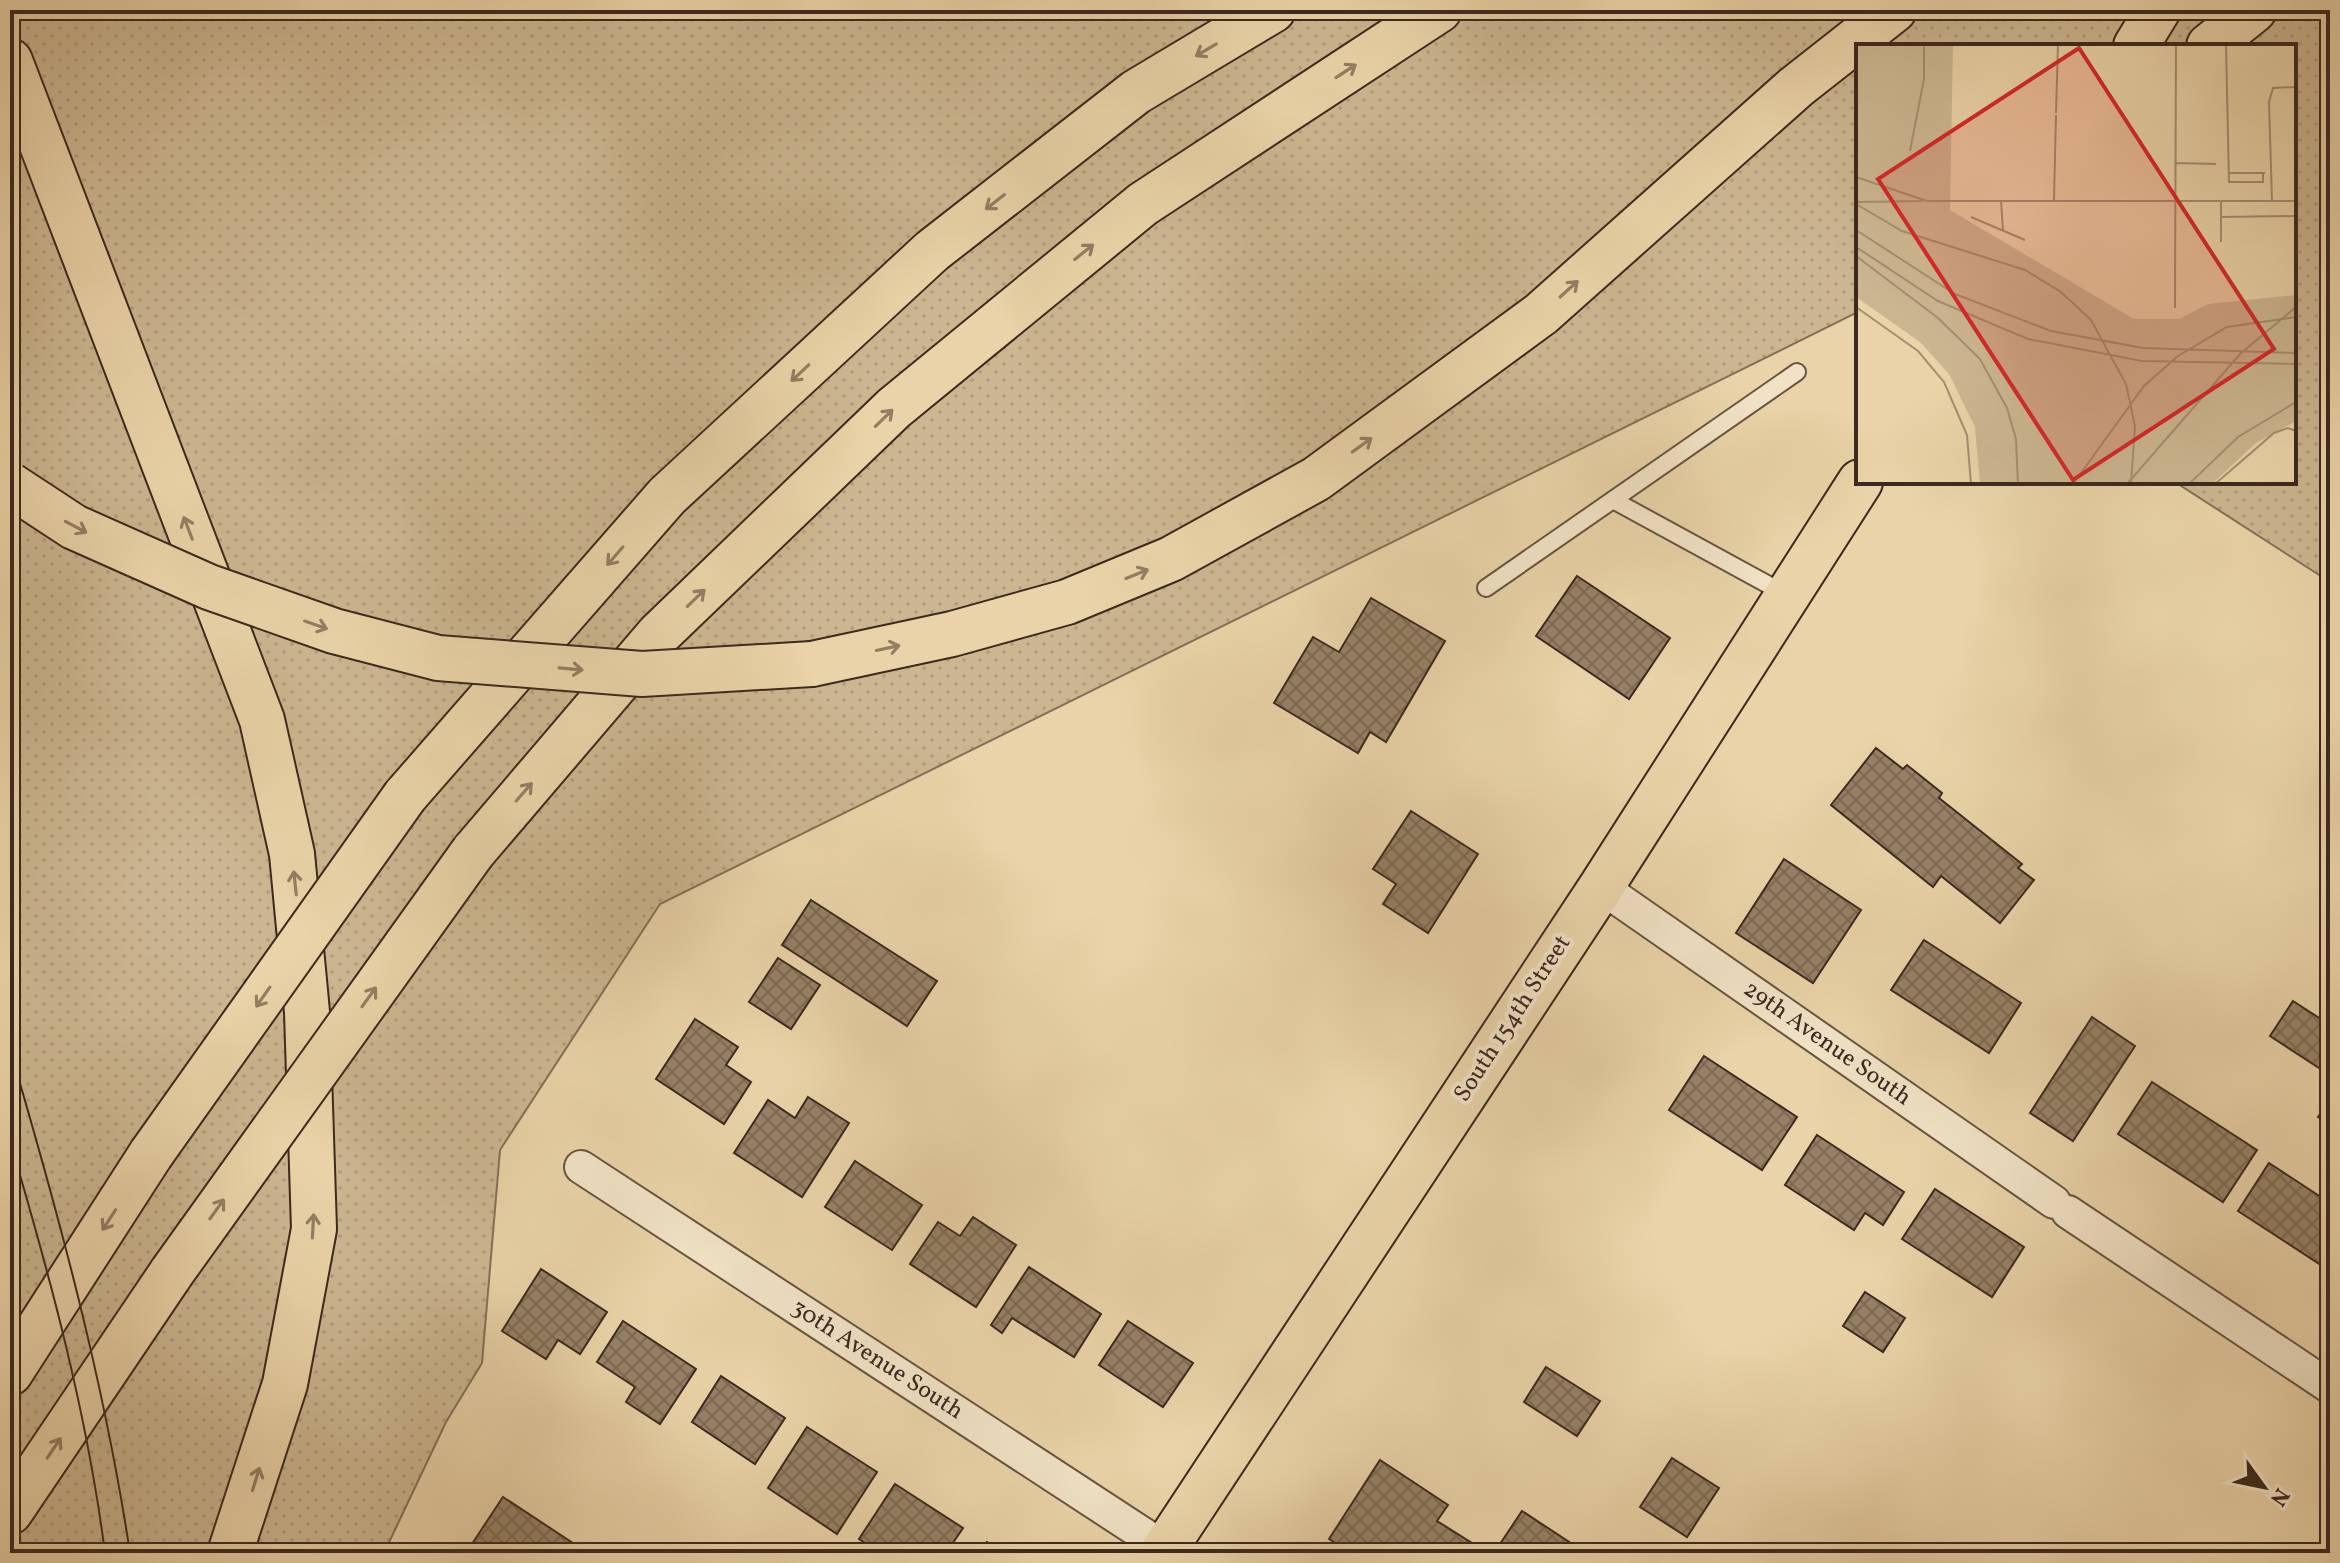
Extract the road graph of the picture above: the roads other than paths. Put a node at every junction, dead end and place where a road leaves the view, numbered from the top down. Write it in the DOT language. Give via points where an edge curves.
graph roads {
  1 [pos="1273,10"];
  2 [pos="1439,10"];
  3 [pos="1894,10"];
  4 [pos="2158,10"];
  5 [pos="2254,10"];
  6 [pos="2137,44"];
  7 [pos="2212,44"];
  8 [pos="10,61"];
  9 [pos="1797,372"];
  10 [pos="1859,484"];
  11 [pos="10,485"];
  12 [pos="1613,500"];
  13 [pos="1486,588"];
  14 [pos="1787,596"];
  15 [pos="1601,887"];
  16 [pos="581,1167"];
  17 [pos="10,1373"];
  18 [pos="2330,1387"];
  19 [pos="10,1512"];
  20 [pos="1166,1551"];
  21 [pos="230,1553"];
  1 -- 17 [label="main road, one-way, bridge" via="1136,92 932,251 667,496 405,796 151,1154"];
  19 -- 2 [label="main road, one-way, bridge" via="172,1272 473,852 659,634 894,408 1143,204"];
  11 -- 3 [label="main road, one-way, bridge" via="74,527 209,587 334,631 438,658 642,674 812,664 952,634 1067,602 1171,559 1316,479 1541,314 1796,87"];
  4 -- 6 [label="main road"];
  5 -- 7 [label="main road"];
  21 -- 8 [label="main road, one-way" via="285,1384 314,1229 307,1012 292,854 262,720"];
  9 -- 12 [label="lane"];
  10 -- 14 [label="main road, South 154th Street"];
  12 -- 13 [label="lane"];
  12 -- 14 [label="lane"];
  14 -- 15 [label="main road, South 154th Street"];
  15 -- 18 [label="street, 29th Avenue South"];
  15 -- 20 [label="main road, South 154th Street"];
  16 -- 20 [label="street, 30th Avenue South"];
}
